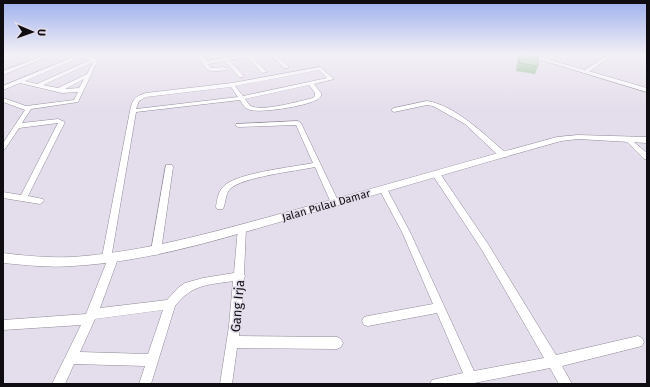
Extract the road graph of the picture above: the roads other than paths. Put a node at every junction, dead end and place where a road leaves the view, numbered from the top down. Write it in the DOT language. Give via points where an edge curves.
graph roads {
  1 [pos="38,73"];
  2 [pos="65,73"];
  3 [pos="238,73"];
  4 [pos="294,73"];
  5 [pos="325,73"];
  6 [pos="588,73"];
  7 [pos="88,75"];
  8 [pos="241,76"];
  9 [pos="19,81"];
  10 [pos="310,83"];
  11 [pos="232,85"];
  12 [pos="38,86"];
  13 [pos="3,88"];
  14 [pos="58,90"];
  15 [pos="81,90"];
  16 [pos="647,90"];
  17 [pos="242,98"];
  18 [pos="3,100"];
  19 [pos="28,108"];
  20 [pos="394,110"];
  21 [pos="133,111"];
  22 [pos="238,125"];
  23 [pos="17,126"];
  24 [pos="628,139"];
  25 [pos="647,140"];
  26 [pos="3,148"];
  27 [pos="504,155"];
  28 [pos="647,157"];
  29 [pos="317,164"];
  30 [pos="169,167"];
  31 [pos="436,174"];
  32 [pos="383,189"];
  33 [pos="3,195"];
  34 [pos="23,198"];
  35 [pos="40,201"];
  36 [pos="335,203"];
  37 [pos="220,207"];
  38 [pos="242,228"];
  39 [pos="156,251"];
  40 [pos="111,257"];
  41 [pos="3,258"];
  42 [pos="240,276"];
  43 [pos="170,304"];
  44 [pos="439,308"];
  45 [pos="91,316"];
  46 [pos="368,321"];
  47 [pos="3,326"];
  48 [pos="233,342"];
  49 [pos="638,342"];
  50 [pos="337,343"];
  51 [pos="71,358"];
  52 [pos="153,360"];
  53 [pos="552,362"];
  54 [pos="471,378"];
  55 [pos="58,384"];
  56 [pos="145,384"];
  57 [pos="226,384"];
  58 [pos="436,384"];
  59 [pos="566,384"];
  1 -- 9 [label="street"];
  2 -- 12 [label="street"];
  3 -- 8 [label="street"];
  4 -- 11 [label="street"];
  5 -- 10 [label="street" via="331,79"];
  6 -- 16 [label="main road"];
  7 -- 14 [label="street"];
  7 -- 15 [label="street"];
  9 -- 12 [label="street"];
  9 -- 13 [label="street"];
  10 -- 17 [label="street"];
  10 -- 17 [label="street" via="318,93 315,99 253,109 247,107"];
  11 -- 17 [label="street"];
  11 -- 21 [label="street" via="138,96"];
  12 -- 14 [label="street"];
  14 -- 15 [label="street"];
  15 -- 19 [label="street" via="75,102"];
  17 -- 21 [label="street"];
  18 -- 19 [label="street"];
  19 -- 23 [label="street"];
  20 -- 27 [label="street" via="427,103 436,104 467,123"];
  21 -- 40 [label="street"];
  22 -- 29 [label="street" via="298,123"];
  23 -- 26 [label="street"];
  23 -- 34 [label="street" via="62,122"];
  24 -- 25 [label="street, Jalan Pulau Damar"];
  24 -- 27 [label="street, Jalan Pulau Damar" via="560,139"];
  24 -- 28 [label="street"];
  27 -- 31 [label="street, Jalan Pulau Damar"];
  29 -- 36 [label="street"];
  29 -- 37 [label="street" via="232,183 223,194"];
  30 -- 39 [label="street"];
  31 -- 32 [label="street, Jalan Pulau Damar"];
  31 -- 53 [label="street" via="485,247"];
  32 -- 36 [label="street, Jalan Pulau Damar"];
  32 -- 44 [label="street" via="406,232"];
  33 -- 34 [label="street"];
  34 -- 35 [label="street"];
  36 -- 38 [label="street, Jalan Pulau Damar"];
  38 -- 39 [label="street, Jalan Pulau Damar"];
  38 -- 42 [label="street, Gang Irja"];
  39 -- 40 [label="street, Jalan Pulau Damar"];
  40 -- 41 [label="street, Jalan Pulau Damar" via="51,262 25,262"];
  40 -- 45 [label="street"];
  42 -- 43 [label="street" via="190,286"];
  42 -- 48 [label="street, Gang Irja"];
  43 -- 45 [label="street"];
  43 -- 52 [label="street"];
  44 -- 46 [label="street"];
  44 -- 54 [label="street"];
  45 -- 47 [label="street"];
  45 -- 51 [label="street"];
  48 -- 50 [label="street"];
  48 -- 57 [label="street, Gang Irja"];
  49 -- 53 [label="street"];
  51 -- 52 [label="street"];
  51 -- 55 [label="street"];
  52 -- 56 [label="street"];
  53 -- 54 [label="street"];
  53 -- 59 [label="street"];
  54 -- 58 [label="street"];
}
